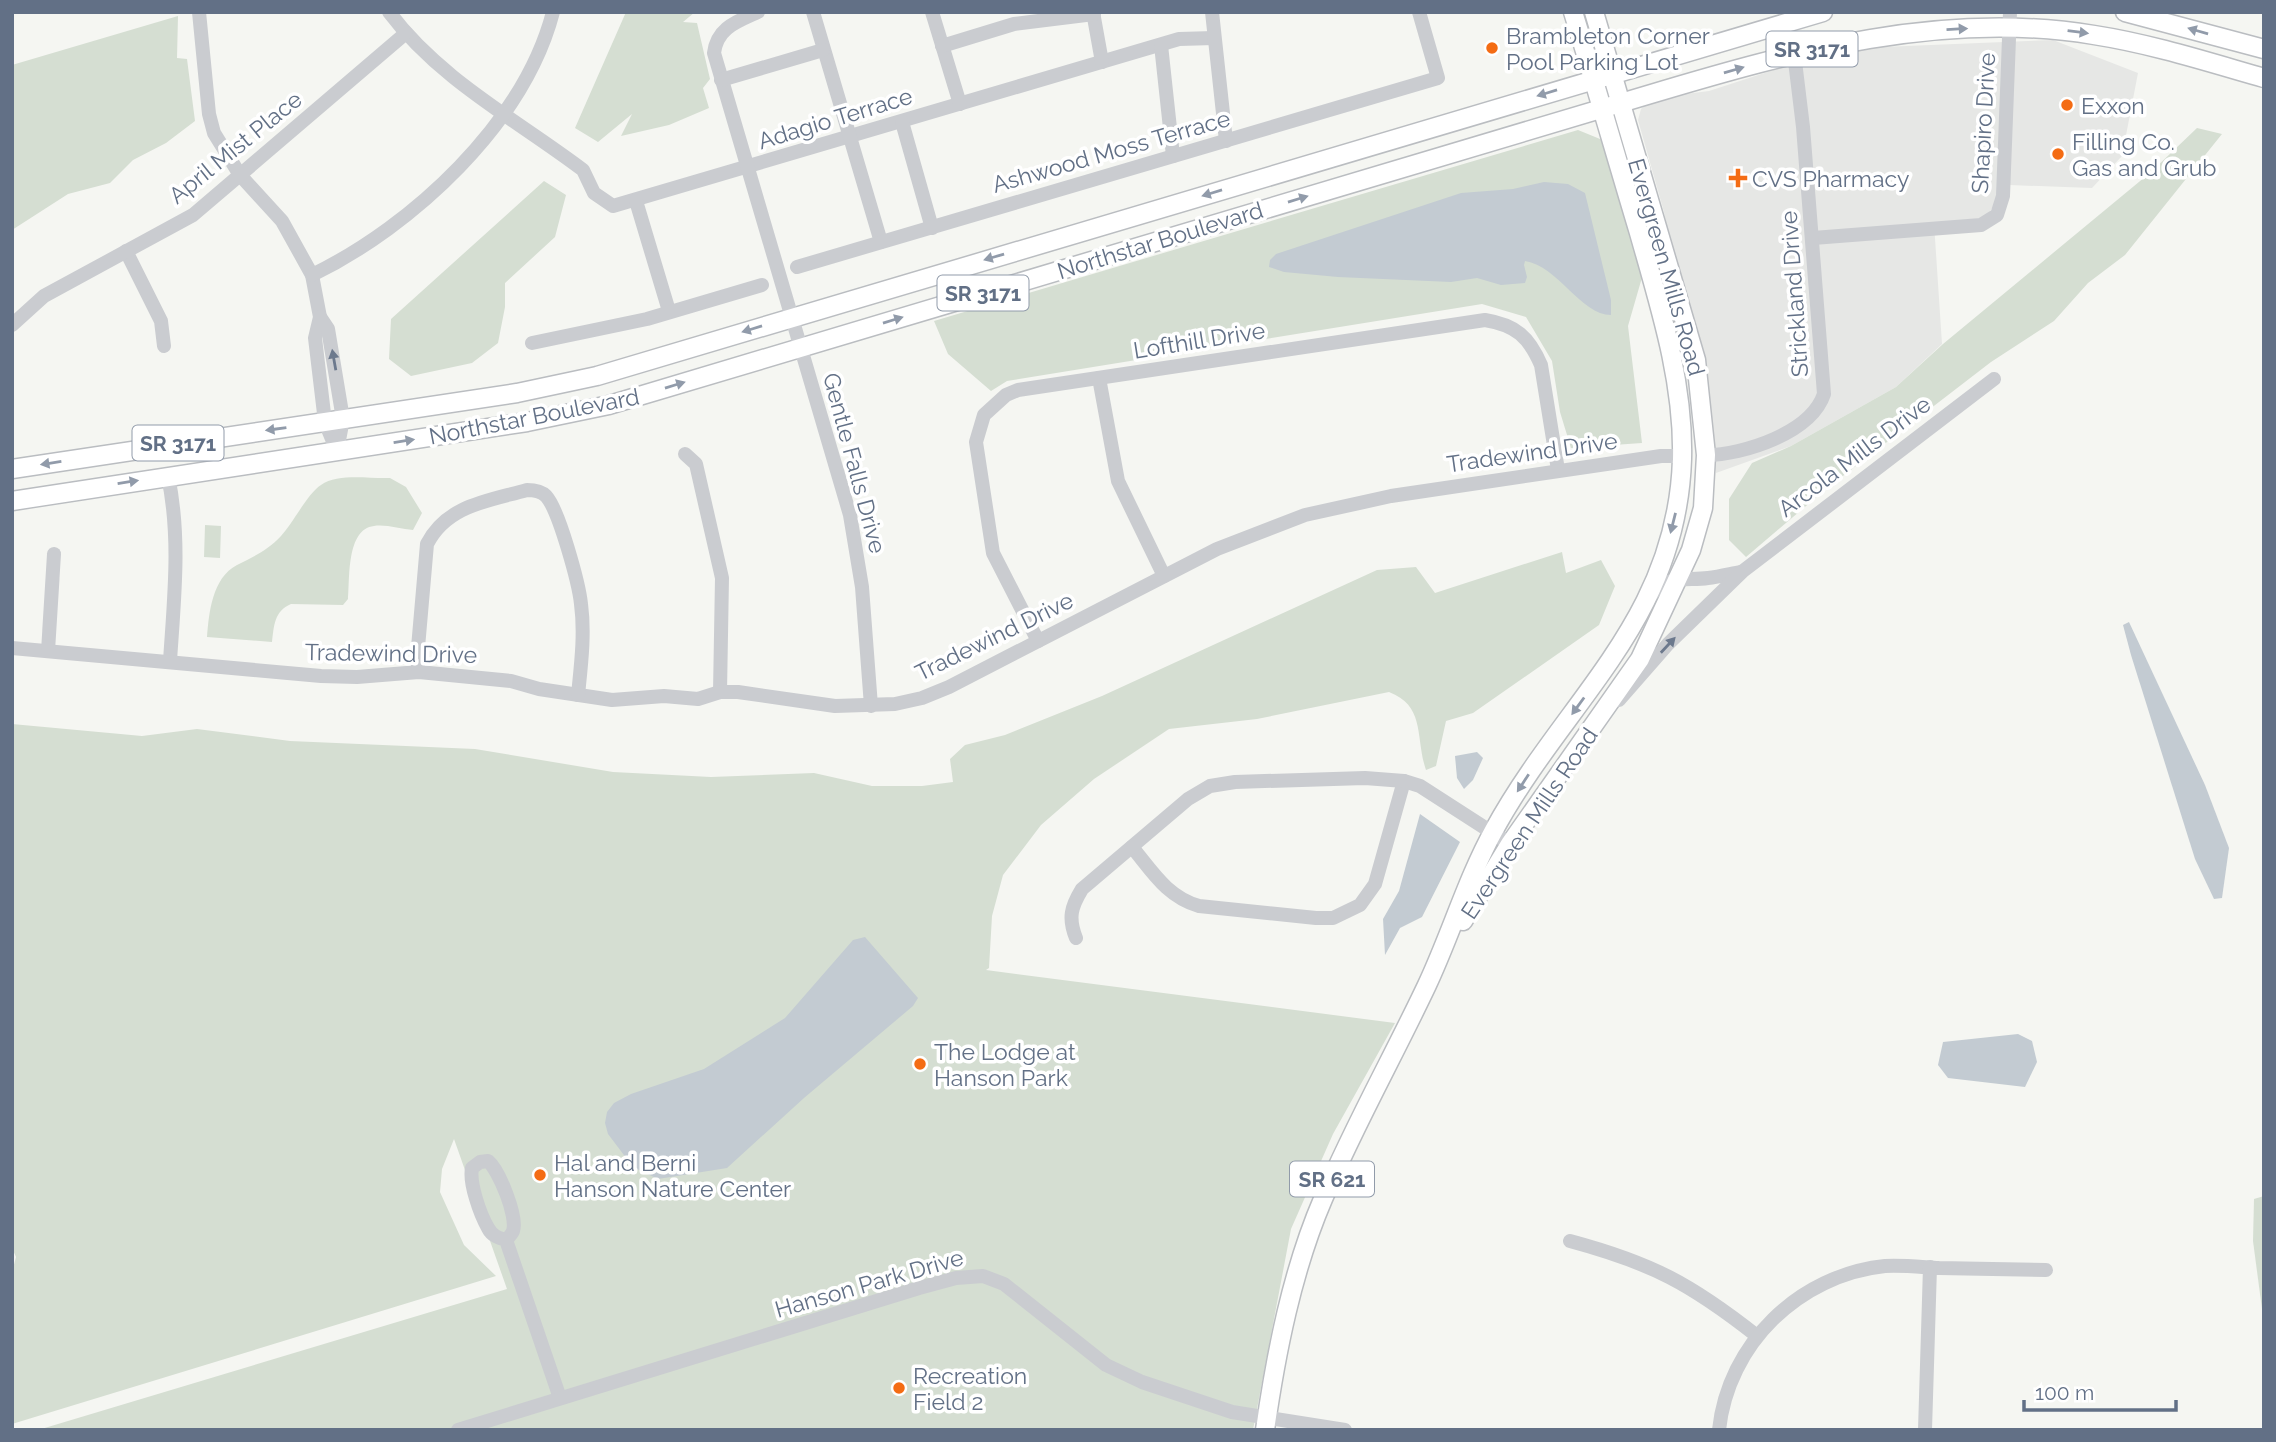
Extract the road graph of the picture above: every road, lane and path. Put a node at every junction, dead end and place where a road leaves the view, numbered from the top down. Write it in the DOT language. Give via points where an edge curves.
graph roads {
  1 [pos="199,12"];
  2 [pos="389,12"];
  3 [pos="553,12"];
  4 [pos="758,12"];
  5 [pos="813,12"];
  6 [pos="932,12"];
  7 [pos="1212,12"];
  8 [pos="1419,12"];
  9 [pos="1573,12"];
  10 [pos="1594,12"];
  11 [pos="1823,12"];
  12 [pos="2125,12"];
  13 [pos="1093,13"];
  14 [pos="2010,20"];
  15 [pos="406,33"];
  16 [pos="1214,38"];
  17 [pos="1161,44"];
  18 [pos="942,46"];
  19 [pos="2264,49"];
  20 [pos="823,50"];
  21 [pos="1794,53"];
  22 [pos="1102,62"];
  23 [pos="1613,73"];
  24 [pos="2264,78"];
  25 [pos="1594,79"];
  26 [pos="721,80"];
  27 [pos="960,104"];
  28 [pos="1622,104"];
  29 [pos="1602,109"];
  30 [pos="502,112"];
  31 [pos="902,122"];
  32 [pos="851,138"];
  33 [pos="1226,141"];
  34 [pos="1173,156"];
  35 [pos="747,168"];
  36 [pos="240,175"];
  37 [pos="636,201"];
  38 [pos="932,228"];
  39 [pos="1813,238"];
  40 [pos="881,242"];
  41 [pos="126,251"];
  42 [pos="797,267"];
  43 [pos="312,275"];
  44 [pos="762,285"];
  45 [pos="669,311"];
  46 [pos="791,317"];
  47 [pos="12,325"];
  48 [pos="1667,332"];
  49 [pos="531,343"];
  50 [pos="164,346"];
  51 [pos="799,347"];
  52 [pos="1099,378"];
  53 [pos="1994,379"];
  54 [pos="334,420"];
  55 [pos="337,452"];
  56 [pos="685,454"];
  57 [pos="1682,456"];
  58 [pos="1706,456"];
  59 [pos="12,469"];
  60 [pos="1558,470"];
  61 [pos="168,476"];
  62 [pos="12,501"];
  63 [pos="1691,550"];
  64 [pos="54,554"];
  65 [pos="1743,571"];
  66 [pos="1164,576"];
  67 [pos="1679,580"];
  68 [pos="1651,595"];
  69 [pos="1038,641"];
  70 [pos="12,648"];
  71 [pos="48,651"];
  72 [pos="170,662"];
  73 [pos="419,672"];
  74 [pos="720,692"];
  75 [pos="578,695"];
  76 [pos="871,706"];
  77 [pos="1576,752"];
  78 [pos="1404,781"];
  79 [pos="1492,832"];
  80 [pos="1510,844"];
  81 [pos="1132,847"];
  82 [pos="1076,938"];
  83 [pos="1441,957"];
  84 [pos="506,1240"];
  85 [pos="1570,1241"];
  86 [pos="1930,1267"];
  87 [pos="2046,1270"];
  88 [pos="1757,1336"];
  89 [pos="560,1398"];
  90 [pos="1266,1423"];
  91 [pos="458,1430"];
  92 [pos="1345,1430"];
  93 [pos="1719,1430"];
  94 [pos="1925,1430"];
  1 -- 36 [label="street" via="209,114 221,146"];
  2 -- 15 [label="street"];
  3 -- 30 [label="street" via="539,55"];
  4 -- 26 [label="street, Gentle Falls Drive" via="733,24 716,40 713,53"];
  5 -- 20 [label="street"];
  6 -- 18 [label="street"];
  7 -- 16 [label="street"];
  8 -- 33 [label="street, Ashwood Moss Terrace" via="1438,78"];
  9 -- 25 [label="main road, Evergreen Mills Road"];
  10 -- 23 [label="main road, Evergreen Mills Road"];
  11 -- 23 [label="main road, Northstar Boulevard / SR 3171"];
  19 -- 12 [label="main road, one-way"];
  13 -- 18 [label="street" via="1014,24"];
  13 -- 22 [label="street"];
  21 -- 14 [label="main road, Northstar Boulevard / SR 3171, one-way"];
  14 -- 24 [label="main road, Northstar Boulevard / SR 3171, one-way" via="2113,38"];
  14 -- 39 [label="street, Shapiro Drive" via="2003,196 1997,215 1981,225"];
  15 -- 30 [label="street" via="457,80"];
  15 -- 36 [label="street, April Mist Place"];
  16 -- 17 [label="street, Adagio Terrace"];
  16 -- 33 [label="street"];
  17 -- 22 [label="street, Adagio Terrace"];
  17 -- 34 [label="street"];
  18 -- 27 [label="street"];
  20 -- 26 [label="street"];
  20 -- 32 [label="street"];
  28 -- 21 [label="main road, Northstar Boulevard / SR 3171, one-way"];
  21 -- 39 [label="street, Strickland Drive"];
  22 -- 27 [label="street, Adagio Terrace"];
  23 -- 25 [label="main road, Northstar Boulevard / SR 3171"];
  23 -- 28 [label="main road, Evergreen Mills Road"];
  25 -- 29 [label="main road, Evergreen Mills Road"];
  25 -- 46 [label="main road, Northstar Boulevard / SR 3171, one-way"];
  26 -- 35 [label="street, Gentle Falls Drive"];
  27 -- 31 [label="street, Adagio Terrace"];
  28 -- 29 [label="main road, Northstar Boulevard / SR 3171"];
  28 -- 58 [label="main road, Evergreen Mills Road" via="1696,360"];
  29 -- 48 [label="main road, Evergreen Mills Road"];
  51 -- 29 [label="main road, Northstar Boulevard / SR 3171, one-way"];
  30 -- 37 [label="street, Adagio Terrace" via="583,170 602,201 613,206"];
  30 -- 43 [label="street" via="467,158 409,215"];
  31 -- 32 [label="street, Adagio Terrace"];
  31 -- 38 [label="street"];
  32 -- 35 [label="street, Adagio Terrace"];
  32 -- 40 [label="street"];
  33 -- 34 [label="street, Ashwood Moss Terrace"];
  34 -- 38 [label="street, Ashwood Moss Terrace"];
  35 -- 37 [label="street, Adagio Terrace"];
  35 -- 46 [label="street, Gentle Falls Drive"];
  36 -- 41 [label="street, April Mist Place" via="193,215"];
  36 -- 43 [label="street" via="282,221"];
  37 -- 45 [label="street"];
  38 -- 40 [label="street, Ashwood Moss Terrace"];
  39 -- 58 [label="street, Strickland Drive" via="1825,385 1821,402 1808,416 1758,446 1735,454"];
  40 -- 42 [label="street, Ashwood Moss Terrace"];
  41 -- 47 [label="street, April Mist Place" via="44,296"];
  41 -- 50 [label="street" via="161,321"];
  43 -- 54 [label="street" via="320,317 328,329"];
  44 -- 45 [label="street"];
  45 -- 49 [label="street"];
  46 -- 51 [label="street, Gentle Falls Drive"];
  46 -- 54 [label="main road, Northstar Boulevard / SR 3171, one-way" via="597,376 517,393"];
  48 -- 57 [label="main road, Evergreen Mills Road"];
  48 -- 58 [label="main road" via="1680,345 1691,435 1698,451"];
  55 -- 51 [label="main road, Northstar Boulevard / SR 3171, one-way" via="583,410"];
  51 -- 76 [label="street, Gentle Falls Drive" via="850,515 862,587"];
  52 -- 60 [label="street, Lofthill Drive" via="1485,320 1501,322 1527,337 1541,365"];
  52 -- 66 [label="street" via="1118,481"];
  52 -- 69 [label="street, Lofthill Drive" via="1006,395 984,415 978,429 976,442 993,553"];
  53 -- 65 [label="street, Arcola Mills Drive / SR 621"];
  54 -- 55 [label="street"];
  54 -- 59 [label="main road, Northstar Boulevard / SR 3171, one-way"];
  55 -- 61 [label="main road, Northstar Boulevard / SR 3171"];
  56 -- 74 [label="street" via="696,464 722,578"];
  57 -- 60 [label="street, Tradewind Drive"];
  57 -- 63 [label="main road" via="1693,476"];
  57 -- 68 [label="main road, Evergreen Mills Road, one-way" via="1678,504"];
  58 -- 63 [label="main road, Evergreen Mills Road" via="1703,508"];
  60 -- 66 [label="street, Tradewind Drive" via="1326,510 1217,549"];
  62 -- 61 [label="main road, Northstar Boulevard / SR 3171, one-way"];
  61 -- 72 [label="street" via="177,558"];
  63 -- 67 [label="main road, Evergreen Mills Road"];
  64 -- 71 [label="street"];
  65 -- 67 [label="street"];
  77 -- 65 [label="street, SR 621, one-way" via="1668,644"];
  66 -- 69 [label="street, Tradewind Drive"];
  67 -- 68 [label="street" via="1664,582"];
  67 -- 77 [label="main road, Evergreen Mills Road" via="1640,659"];
  68 -- 79 [label="main road, Evergreen Mills Road / SR 621, one-way" via="1625,642 1526,777"];
  69 -- 76 [label="street, Tradewind Drive" via="922,698"];
  70 -- 71 [label="street, Tradewind Drive"];
  71 -- 72 [label="street, Tradewind Drive"];
  72 -- 73 [label="street, Tradewind Drive" via="333,677"];
  73 -- 75 [label="street, Tradewind Drive" via="510,681"];
  73 -- 75 [label="street" via="428,544 434,531 450,514 464,508 536,491 545,495 554,509 581,603"];
  74 -- 75 [label="street, Tradewind Drive" via="698,699 612,700"];
  74 -- 76 [label="street, Tradewind Drive"];
  77 -- 80 [label="main road, Evergreen Mills Road / SR 621"];
  78 -- 79 [label="street" via="1420,786"];
  78 -- 81 [label="street" via="1365,778 1210,786"];
  78 -- 81 [label="street" via="1375,884 1360,905 1333,918 1184,901 1168,891"];
  79 -- 80 [label="street"];
  79 -- 83 [label="main road, Evergreen Mills Road / SR 621"];
  80 -- 83 [label="main road, Evergreen Mills Road / SR 621"];
  81 -- 82 [label="street" via="1082,889 1070,921"];
  83 -- 90 [label="main road, Evergreen Mills Road / SR 621" via="1321,1203 1294,1289"];
  84 -- 84 [label="street" via="488,1229 471,1174 480,1161 497,1168 514,1220"];
  84 -- 89 [label="street"];
  85 -- 88 [label="street" via="1650,1265 1714,1302"];
  86 -- 87 [label="street"];
  86 -- 88 [label="street" via="1886,1266 1834,1279 1785,1307"];
  86 -- 94 [label="street"];
  88 -- 93 [label="street" via="1728,1388"];
  89 -- 90 [label="street, Hanson Park Drive" via="919,1288 976,1275 1004,1284 1106,1365 1142,1382"];
  89 -- 91 [label="street, Hanson Park Drive"];
  90 -- 92 [label="street, Hanson Park Drive"];
}
